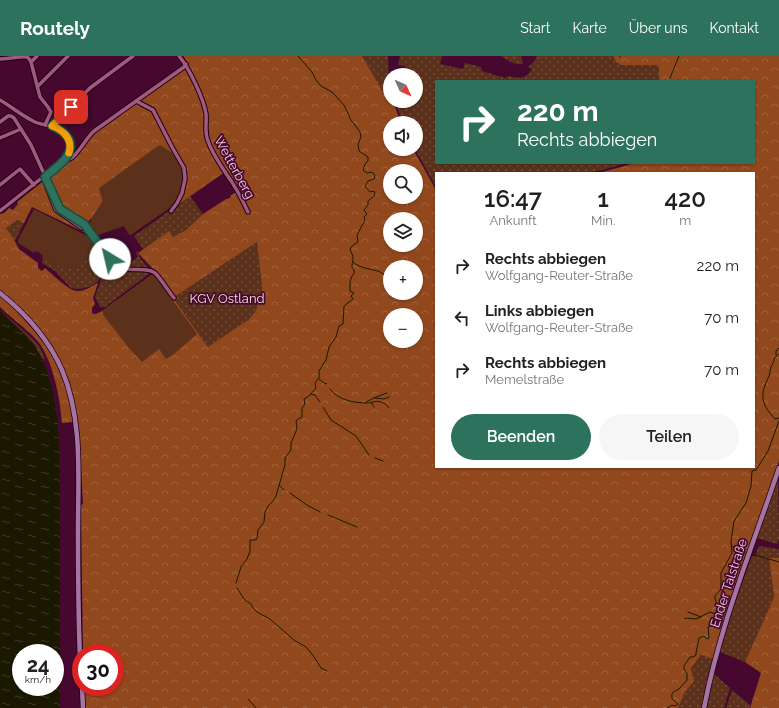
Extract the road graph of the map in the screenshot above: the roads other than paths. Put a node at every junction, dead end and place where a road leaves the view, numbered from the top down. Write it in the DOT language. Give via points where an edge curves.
graph roads {
  1 [pos="25,56"];
  2 [pos="37,56"];
  3 [pos="68,56"];
  4 [pos="133,56"];
  5 [pos="179,56"];
  6 [pos="0,59"];
  7 [pos="32,62"];
  8 [pos="186,64"];
  9 [pos="38,86"];
  10 [pos="0,100"];
  11 [pos="136,101"];
  12 [pos="0,122"];
  13 [pos="45,125"];
  14 [pos="52,126"];
  15 [pos="21,129"];
  16 [pos="0,138"];
  17 [pos="66,158"];
  18 [pos="45,177"];
  19 [pos="0,185"];
  20 [pos="34,185"];
  21 [pos="0,211"];
  22 [pos="171,211"];
  23 [pos="248,212"];
  24 [pos="0,293"];
  25 [pos="174,298"];
  26 [pos="779,468"];
  27 [pos="79,644"];
  28 [pos="82,696"];
  29 [pos="83,708"];
  30 [pos="704,708"];
  1 -- 6 [label="street"];
  1 -- 7 [label="street"];
  2 -- 7 [label="street"];
  3 -- 9 [label="street"];
  4 -- 14 [label="street" via="94,85"];
  5 -- 8 [label="street, Wetterberg"];
  7 -- 9 [label="street"];
  8 -- 11 [label="street"];
  8 -- 23 [label="street, Wetterberg" via="204,103 208,142"];
  9 -- 13 [label="street" via="40,97 51,112"];
  10 -- 13 [label="street" via="35,122"];
  11 -- 17 [label="street" via="94,131 73,158"];
  11 -- 22 [label="street" via="153,110 184,168 182,193"];
  12 -- 15 [label="street" via="11,116"];
  13 -- 14 [label="street"];
  14 -- 17 [label="street" via="63,131 68,139 70,149"];
  15 -- 16 [label="street"];
  15 -- 18 [label="street" via="32,145"];
  17 -- 18 [label="street"];
  18 -- 20 [label="street"];
  18 -- 25 [label="street" via="60,209 86,227 112,263 124,270 149,270 155,273"];
  19 -- 20 [label="street" via="20,169"];
  20 -- 21 [label="street"];
  24 -- 27 [label="main road" via="33,325 49,346 63,372 73,408 78,465"];
  26 -- 30 [label="main road, Ender Talstraße" via="730,605"];
  28 -- 29 [label="main road"];
}
